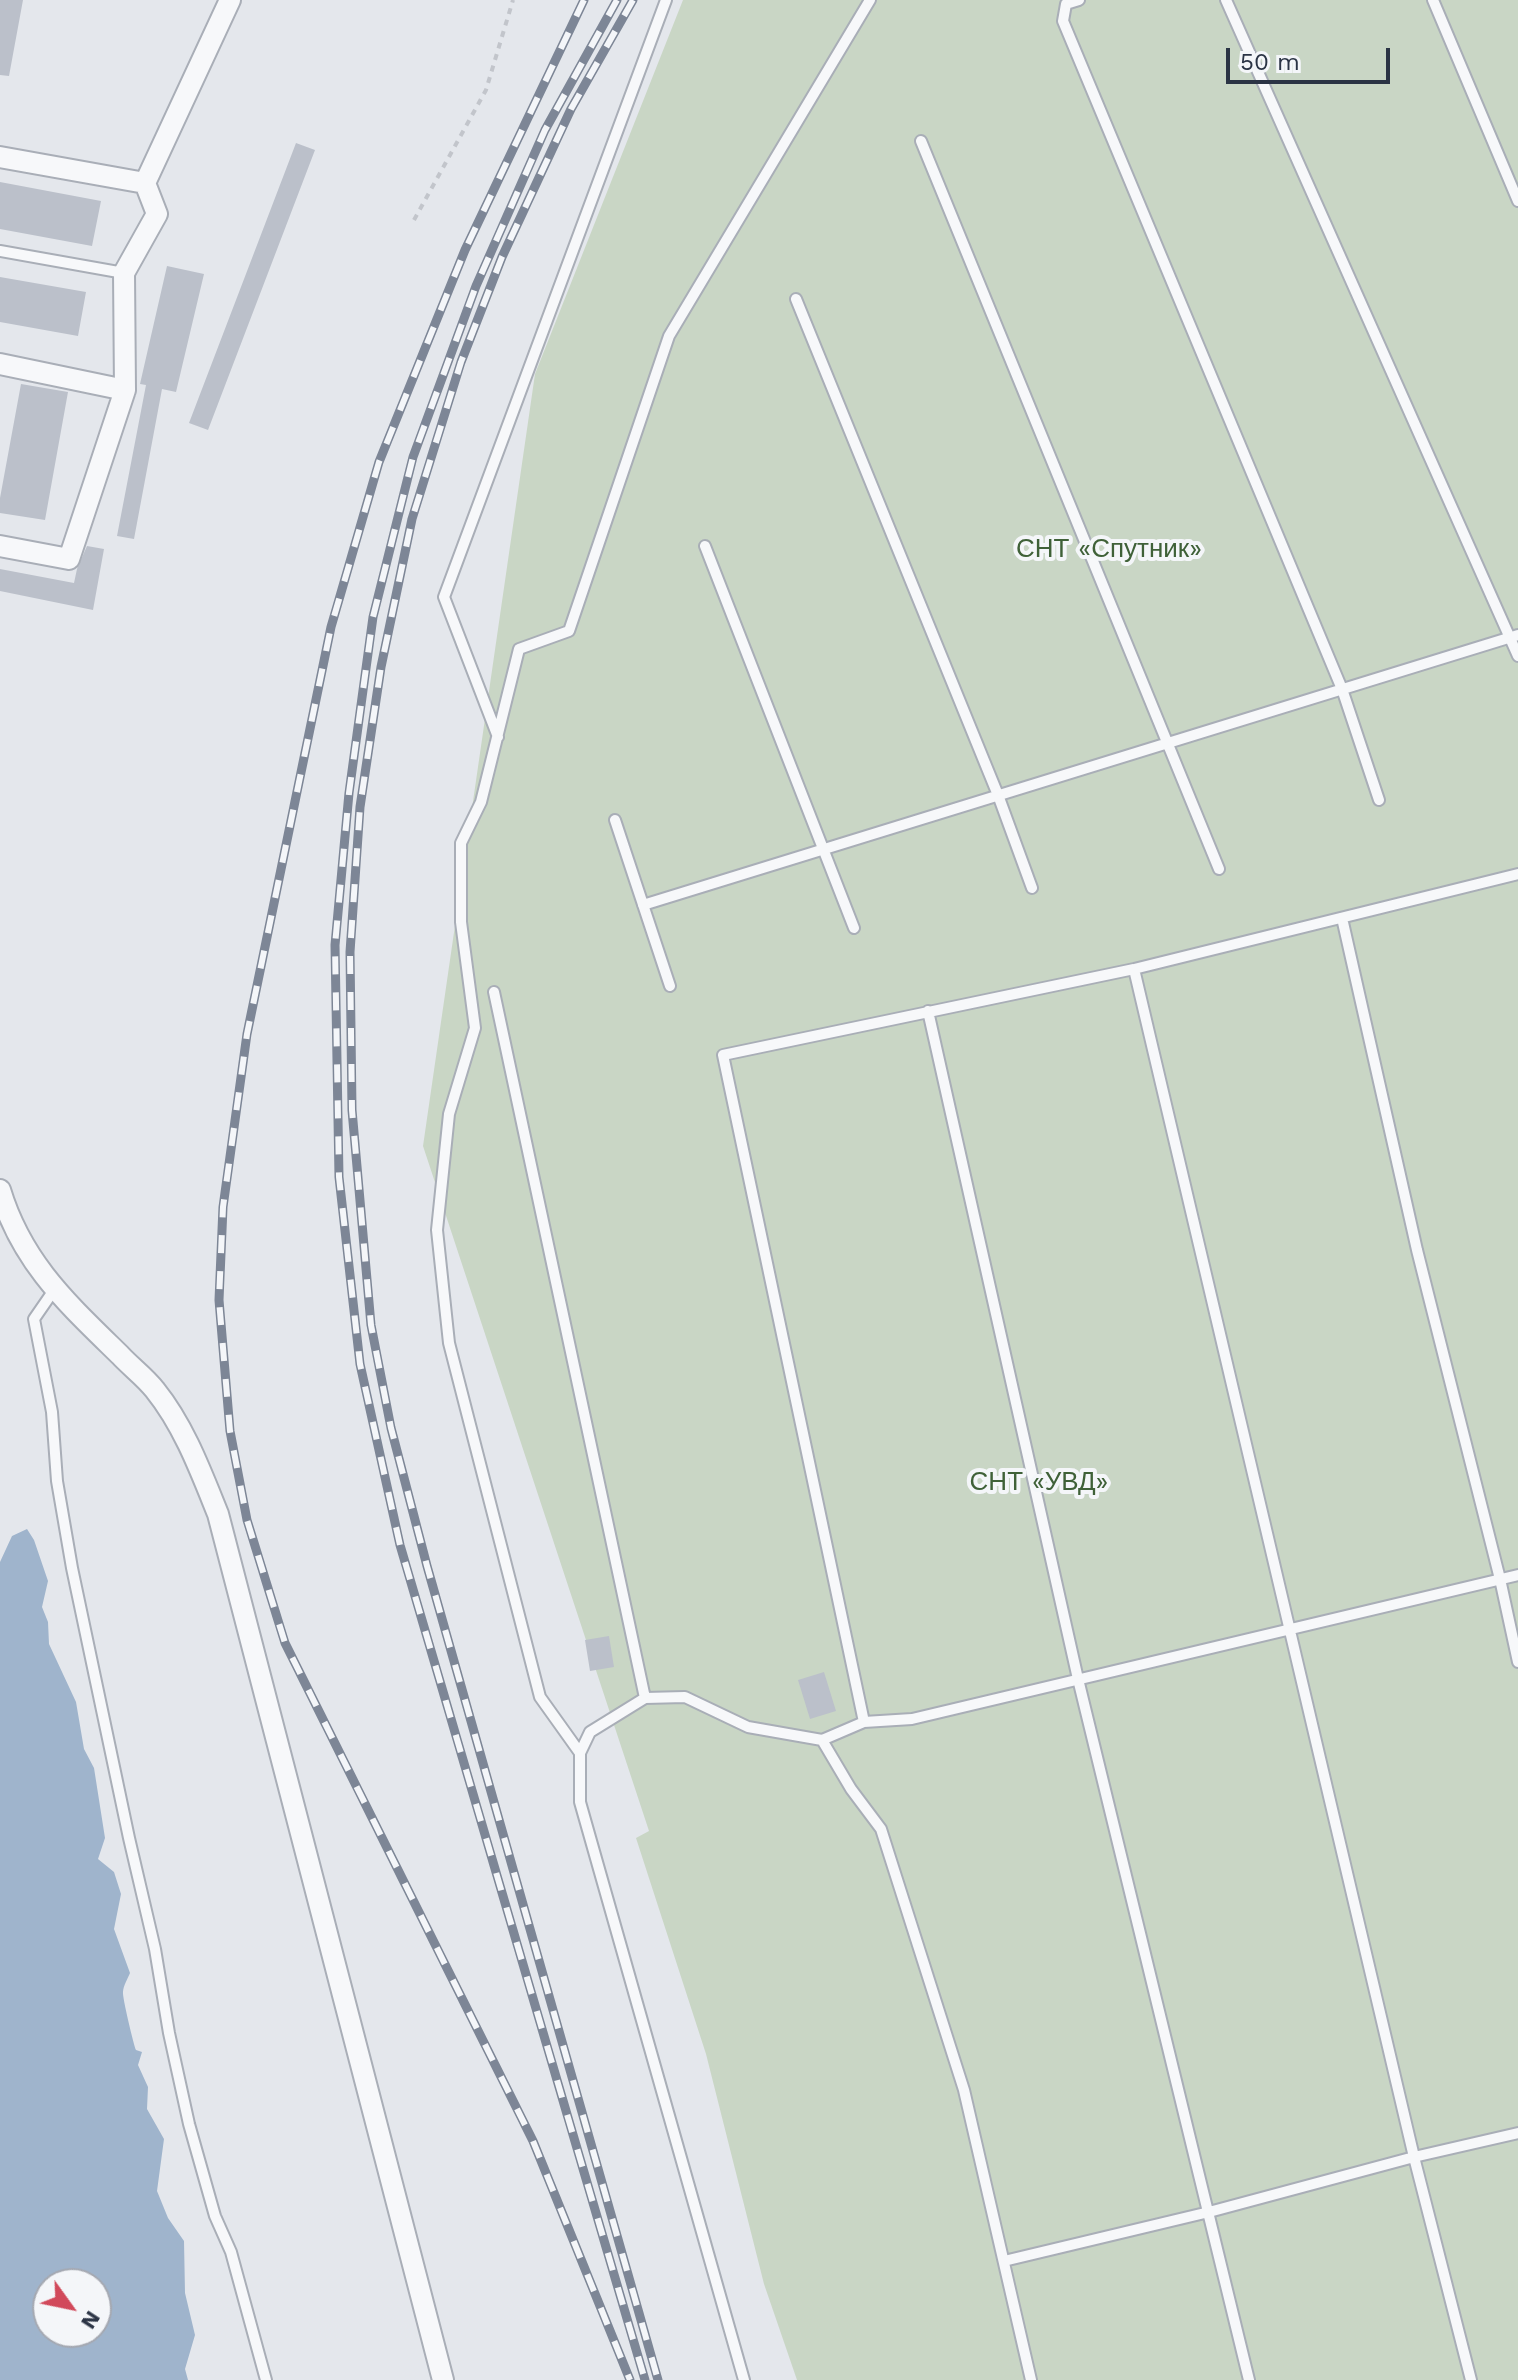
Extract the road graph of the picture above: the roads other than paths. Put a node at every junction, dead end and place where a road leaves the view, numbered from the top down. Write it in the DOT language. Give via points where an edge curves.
graph roads {
  1 [pos="230,0"];
  2 [pos="666,0"];
  3 [pos="870,0"];
  4 [pos="1079,0"];
  5 [pos="1226,0"];
  6 [pos="1433,0"];
  7 [pos="921,141"];
  8 [pos="0,157"];
  9 [pos="145,183"];
  10 [pos="1518,201"];
  11 [pos="0,251"];
  12 [pos="124,273"];
  13 [pos="796,299"];
  14 [pos="0,364"];
  15 [pos="125,390"];
  16 [pos="0,546"];
  17 [pos="705,546"];
  18 [pos="1514,636"];
  19 [pos="1518,656"];
  20 [pos="1342,689"];
  21 [pos="498,739"];
  22 [pos="1169,742"];
  23 [pos="998,795"];
  24 [pos="1379,800"];
  25 [pos="615,820"];
  26 [pos="822,849"];
  27 [pos="1219,869"];
  28 [pos="1518,874"];
  29 [pos="1032,888"];
  30 [pos="643,905"];
  31 [pos="1342,918"];
  32 [pos="854,928"];
  33 [pos="1134,969"];
  34 [pos="670,986"];
  35 [pos="494,992"];
  36 [pos="928,1011"];
  37 [pos="0,1190"];
  38 [pos="54,1290"];
  39 [pos="1518,1575"];
  40 [pos="1500,1579"];
  41 [pos="1288,1630"];
  42 [pos="1518,1662"];
  43 [pos="1078,1679"];
  44 [pos="645,1698"];
  45 [pos="864,1722"];
  46 [pos="822,1740"];
  47 [pos="580,1753"];
  48 [pos="1518,2133"];
  49 [pos="1414,2157"];
  50 [pos="1209,2212"];
  51 [pos="1004,2261"];
  52 [pos="266,2380"];
  53 [pos="443,2380"];
  54 [pos="744,2380"];
  55 [pos="1031,2380"];
  56 [pos="1249,2380"];
  57 [pos="1471,2380"];
  1 -- 9 [label="street"];
  2 -- 21 [label="lane" via="444,597"];
  3 -- 21 [label="lane" via="669,336 569,631 519,649"];
  4 -- 20 [label="lane" via="1066,4 1063,21"];
  5 -- 18 [label="lane"];
  6 -- 10 [label="lane"];
  7 -- 22 [label="lane"];
  8 -- 9 [label="street"];
  9 -- 12 [label="street" via="157,214"];
  11 -- 12 [label="lane"];
  12 -- 15 [label="street"];
  13 -- 23 [label="lane"];
  14 -- 15 [label="street"];
  15 -- 16 [label="street" via="69,559"];
  17 -- 26 [label="lane"];
  18 -- 19 [label="lane"];
  18 -- 20 [label="lane"];
  20 -- 22 [label="lane"];
  20 -- 24 [label="lane"];
  21 -- 47 [label="lane" via="481,802 461,843 461,922 475,1028 449,1114 437,1230 449,1343 540,1697"];
  22 -- 23 [label="lane"];
  22 -- 27 [label="lane"];
  23 -- 26 [label="lane"];
  23 -- 29 [label="lane"];
  25 -- 30 [label="lane"];
  26 -- 30 [label="lane"];
  26 -- 32 [label="lane"];
  28 -- 31 [label="lane"];
  30 -- 34 [label="lane"];
  31 -- 33 [label="lane"];
  31 -- 40 [label="lane" via="1417,1250"];
  33 -- 36 [label="lane"];
  33 -- 41 [label="lane"];
  35 -- 44 [label="lane"];
  36 -- 43 [label="lane"];
  36 -- 45 [label="lane" via="723,1055"];
  37 -- 38 [label="street" via="8,1218"];
  38 -- 52 [label="lane" via="34,1319 72,1568 189,2124"];
  38 -- 53 [label="street" via="155,1390 193,1452 218,1514"];
  39 -- 40 [label="lane"];
  40 -- 41 [label="lane"];
  40 -- 42 [label="lane"];
  41 -- 43 [label="lane"];
  41 -- 49 [label="lane"];
  43 -- 45 [label="lane" via="912,1719"];
  43 -- 50 [label="lane"];
  44 -- 46 [label="lane" via="685,1697 748,1727"];
  44 -- 47 [label="lane" via="590,1732"];
  45 -- 46 [label="lane"];
  46 -- 51 [label="lane" via="881,1829 964,2090"];
  47 -- 54 [label="lane" via="580,1802"];
  48 -- 49 [label="lane"];
  49 -- 50 [label="lane"];
  49 -- 57 [label="lane"];
  50 -- 51 [label="lane"];
  50 -- 56 [label="lane"];
  51 -- 55 [label="lane"];
}
